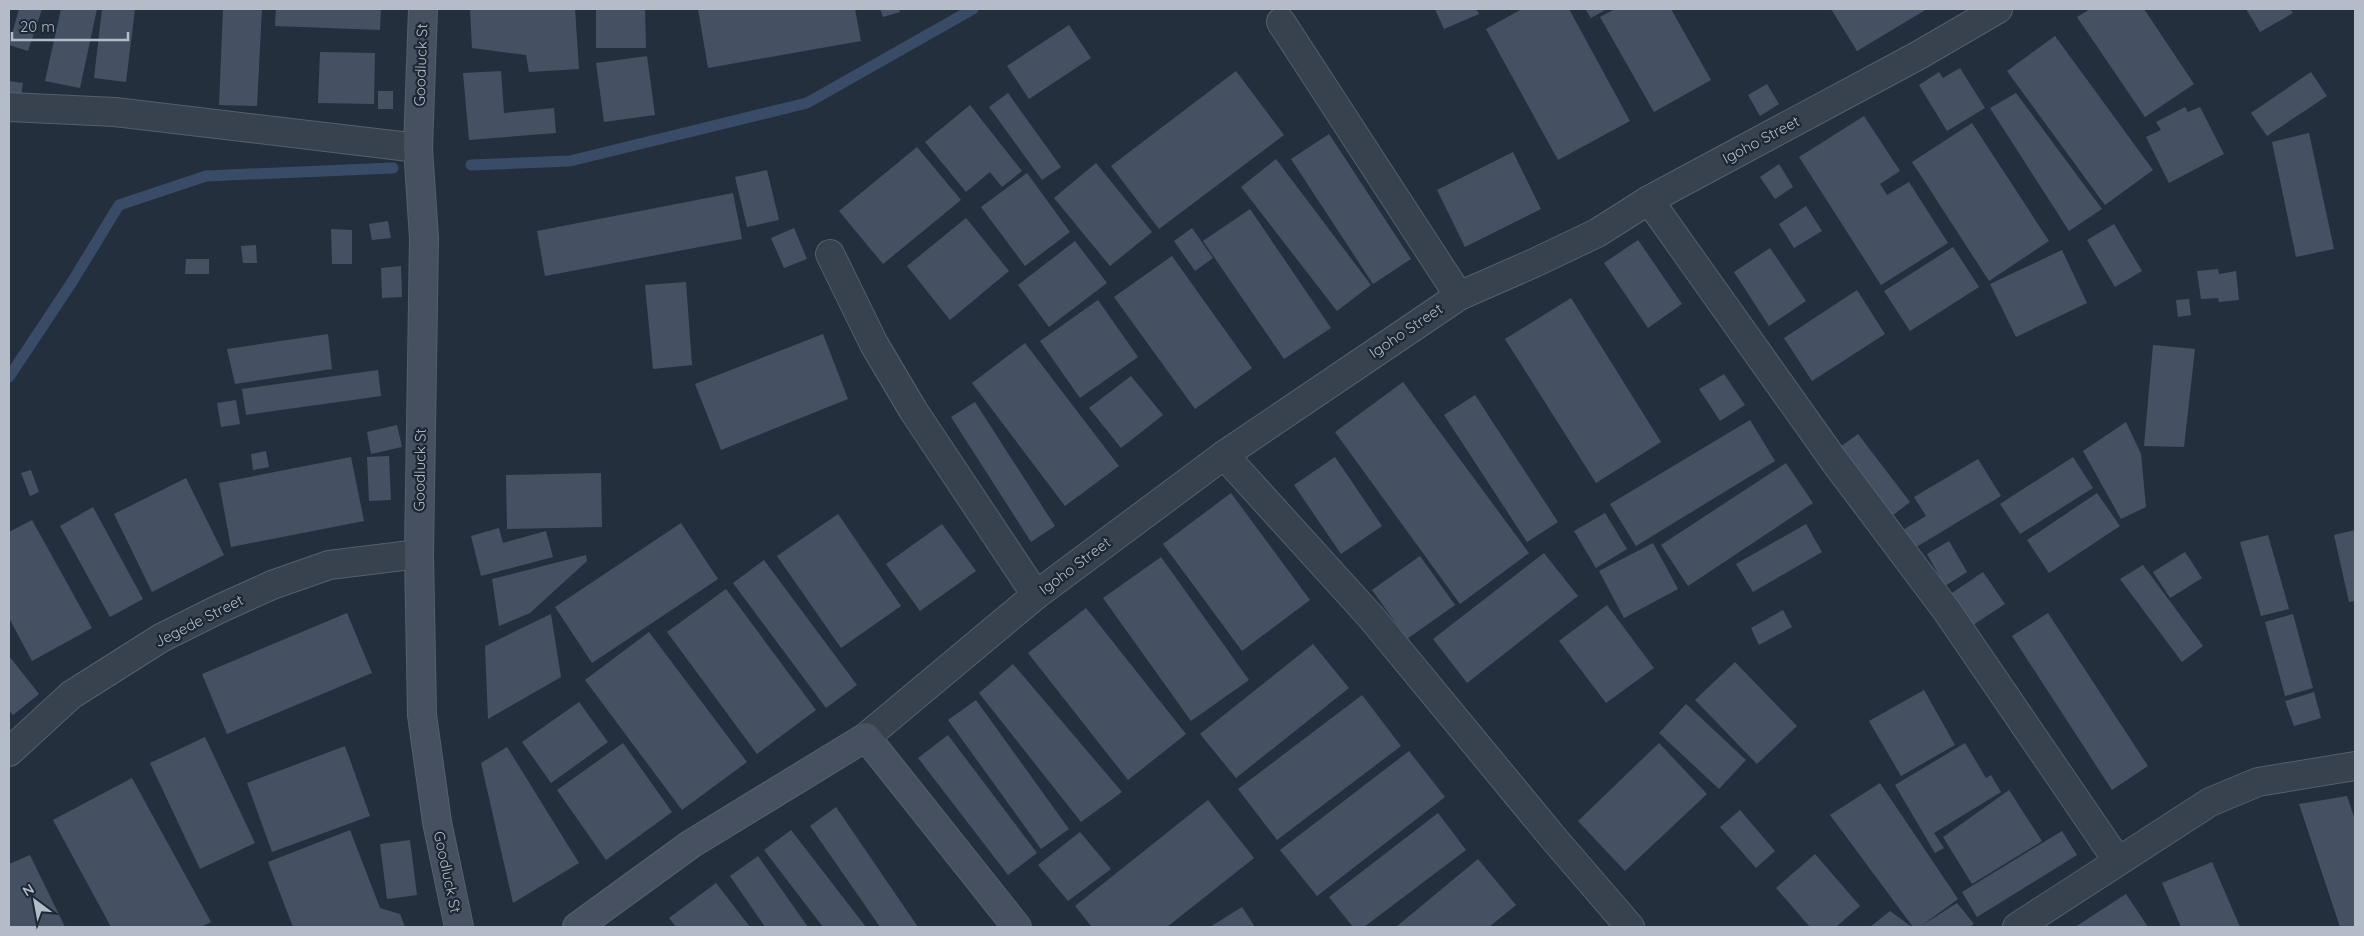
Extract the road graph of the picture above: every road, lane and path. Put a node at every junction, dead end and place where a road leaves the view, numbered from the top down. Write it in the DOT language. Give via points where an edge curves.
graph roads {
  1 [pos="423,9"];
  2 [pos="1998,9"];
  3 [pos="1281,22"];
  4 [pos="9,107"];
  5 [pos="418,148"];
  6 [pos="1649,200"];
  7 [pos="830,254"];
  8 [pos="1459,296"];
  9 [pos="1224,455"];
  10 [pos="419,554"];
  11 [pos="1036,595"];
  12 [pos="866,737"];
  13 [pos="9,752"];
  14 [pos="2355,766"];
  15 [pos="2117,860"];
  16 [pos="460,927"];
  17 [pos="577,927"];
  18 [pos="1017,927"];
  19 [pos="1630,927"];
  20 [pos="2017,927"];
  1 -- 5 [label="street, Goodluck St"];
  2 -- 6 [label="street, Igoho Street" via="1911,60"];
  3 -- 8 [label="street"];
  4 -- 5 [label="street" via="115,112"];
  5 -- 10 [label="street, Goodluck St" via="424,238"];
  6 -- 8 [label="street, Igoho Street" via="1597,232"];
  6 -- 15 [label="street" via="1835,462 1947,612"];
  7 -- 11 [label="street" via="874,344 913,410"];
  8 -- 9 [label="street, Igoho Street"];
  9 -- 11 [label="street, Igoho Street"];
  9 -- 19 [label="street" via="1371,617"];
  10 -- 13 [label="street, Jegede Street" via="329,565 272,585 219,609 161,638 71,696"];
  10 -- 16 [label="street, Goodluck St" via="422,715 436,822"];
  11 -- 12 [label="street, Igoho Street"];
  12 -- 17 [label="street" via="691,844"];
  12 -- 18 [label="street"];
  14 -- 15 [label="street" via="2258,782 2210,802"];
  15 -- 20 [label="street"];
}
